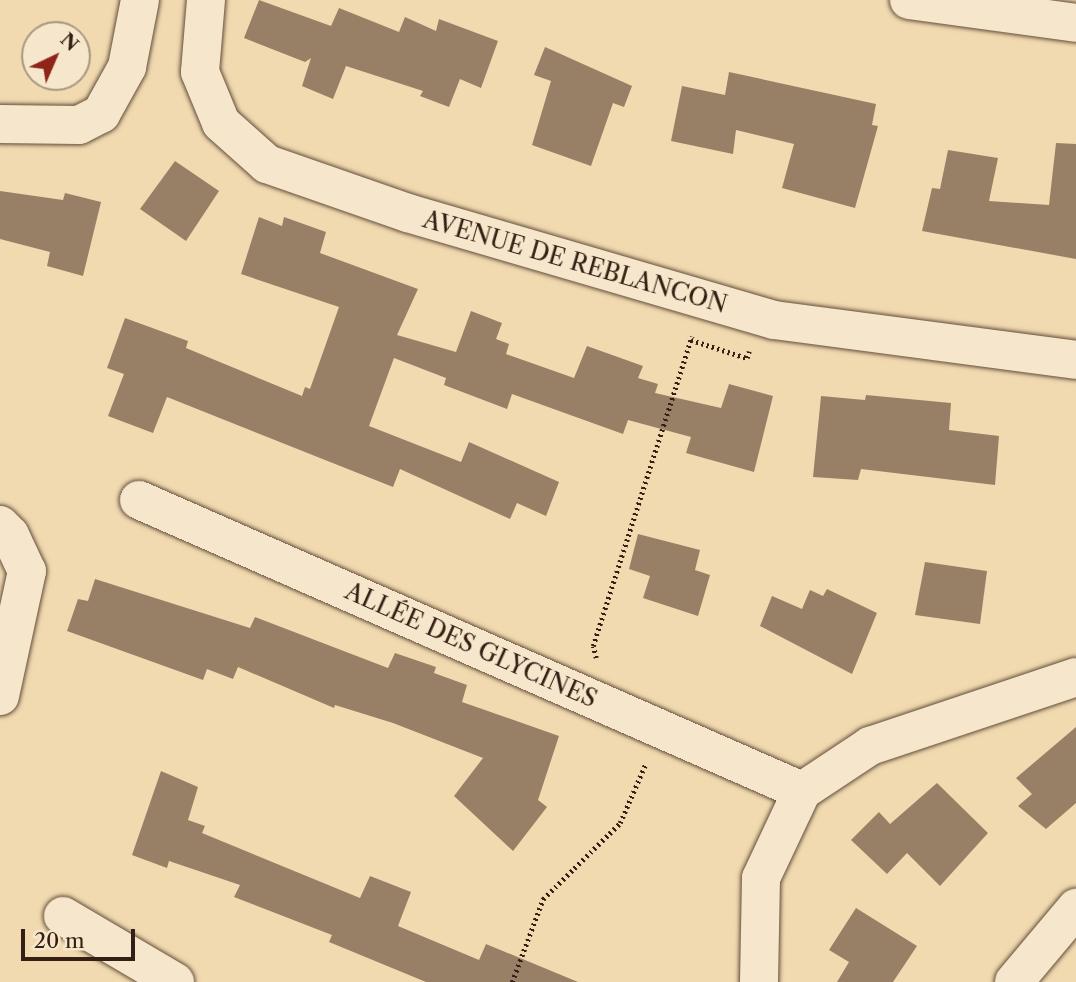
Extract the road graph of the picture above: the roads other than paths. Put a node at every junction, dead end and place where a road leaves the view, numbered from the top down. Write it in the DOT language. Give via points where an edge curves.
graph roads {
  1 [pos="140,0"];
  2 [pos="206,0"];
  3 [pos="909,0"];
  4 [pos="1076,23"];
  5 [pos="0,124"];
  6 [pos="1076,360"];
  7 [pos="139,500"];
  8 [pos="0,524"];
  9 [pos="1076,677"];
  10 [pos="0,696"];
  11 [pos="802,790"];
  12 [pos="1076,908"];
  13 [pos="63,916"];
  14 [pos="176,982"];
  15 [pos="759,982"];
  16 [pos="1014,982"];
  1 -- 5 [label="street" via="127,67 101,114 79,125"];
  2 -- 6 [label="street, AVENUE DE REBLANCON" via="200,72 221,123 267,164 408,213 774,320"];
  3 -- 4 [label="street"];
  7 -- 11 [label="street, ALLÉE DES GLYCINES"];
  8 -- 10 [label="street" via="27,571"];
  9 -- 11 [label="street" via="870,747"];
  11 -- 15 [label="street" via="761,878"];
  12 -- 16 [label="street"];
  13 -- 14 [label="street"];
}
